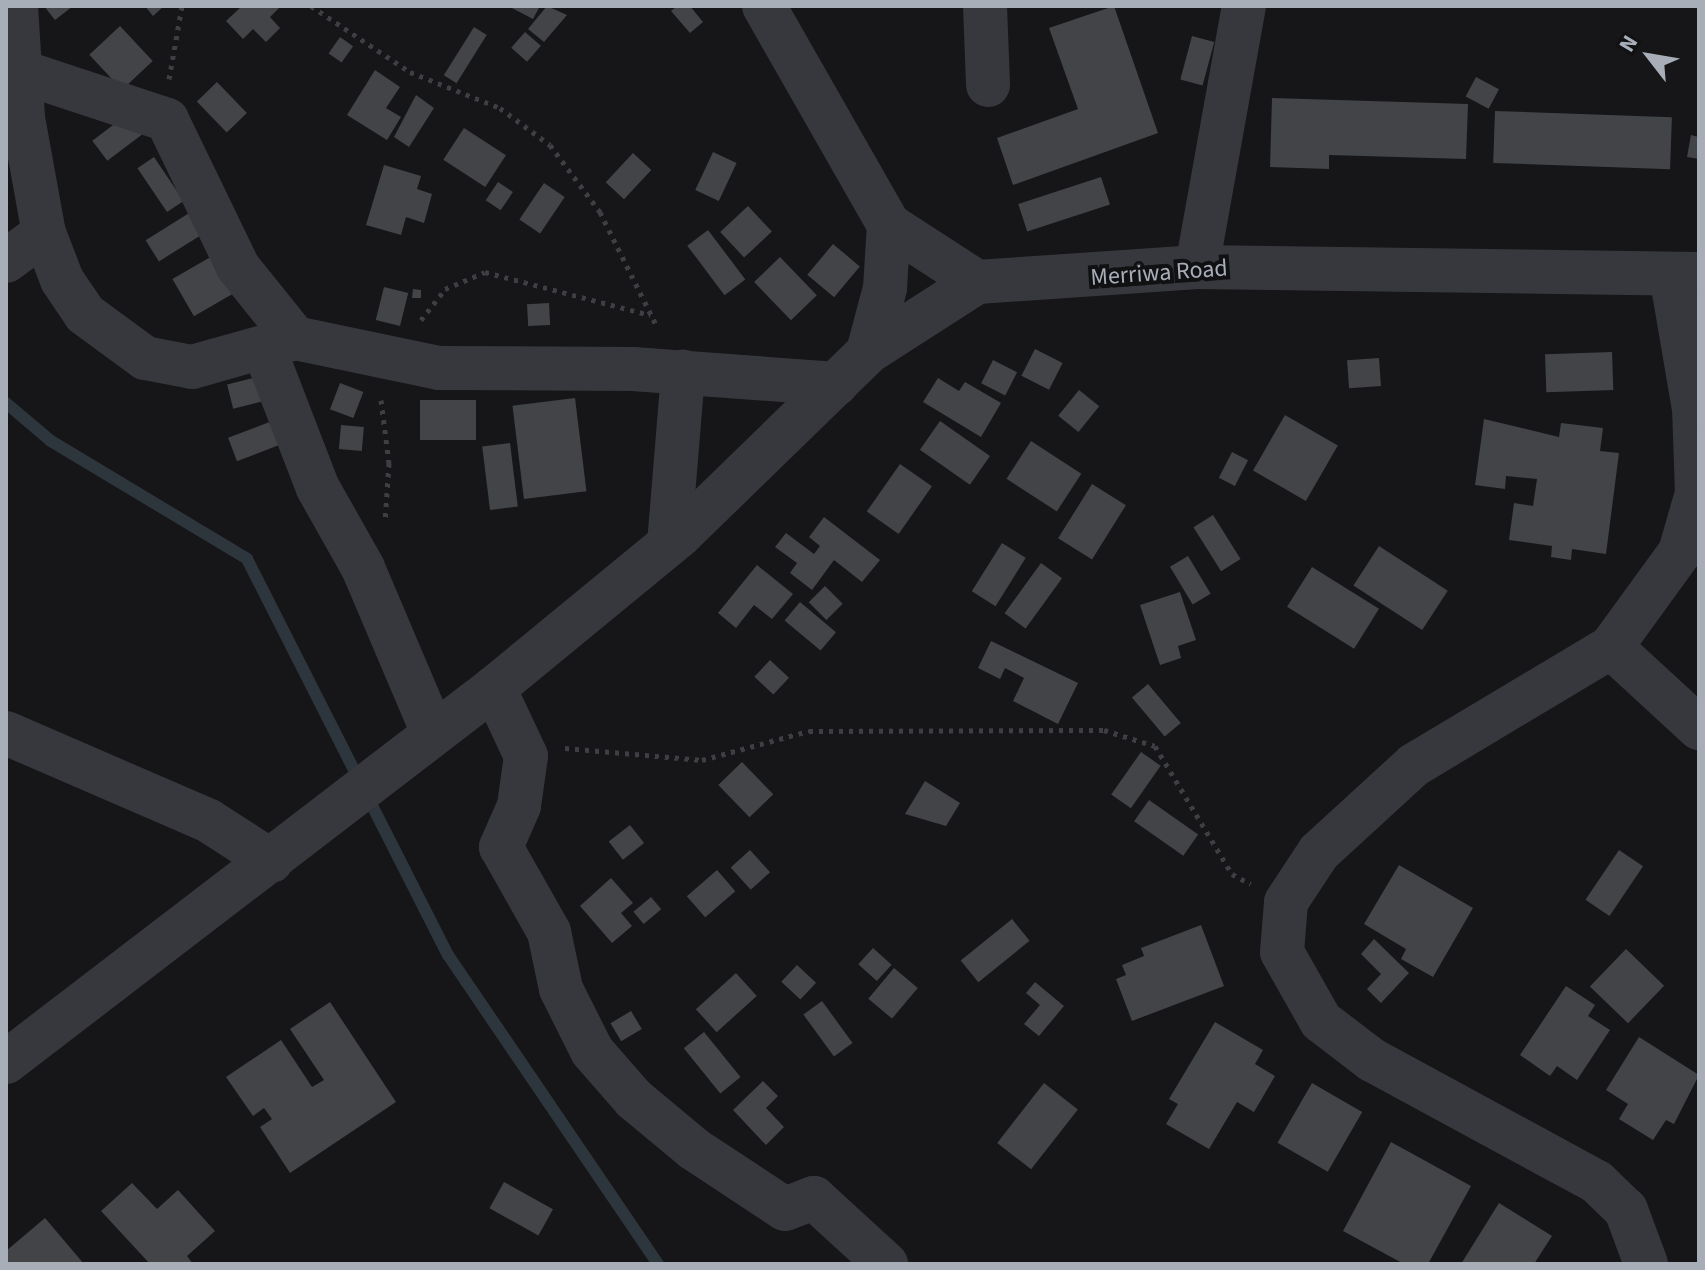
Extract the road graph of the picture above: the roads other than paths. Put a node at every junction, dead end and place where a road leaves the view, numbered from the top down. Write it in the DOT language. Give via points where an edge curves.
graph roads {
  1 [pos="16,6"];
  2 [pos="764,6"];
  3 [pos="985,6"];
  4 [pos="1244,6"];
  5 [pos="19,71"];
  6 [pos="988,85"];
  7 [pos="889,225"];
  8 [pos="44,233"];
  9 [pos="6,261"];
  10 [pos="1197,267"];
  11 [pos="1685,274"];
  12 [pos="977,282"];
  13 [pos="280,344"];
  14 [pos="868,352"];
  15 [pos="683,372"];
  16 [pos="836,384"];
  17 [pos="1698,492"];
  18 [pos="669,544"];
  19 [pos="1611,647"];
  20 [pos="494,688"];
  21 [pos="1699,728"];
  22 [pos="6,733"];
  23 [pos="430,735"];
  24 [pos="286,849"];
  25 [pos="6,1062"];
  26 [pos="886,1264"];
  27 [pos="1646,1264"];
  1 -- 5 [label="street"];
  2 -- 7 [label="street"];
  3 -- 6 [label="street"];
  4 -- 10 [label="street"];
  5 -- 8 [label="street"];
  5 -- 13 [label="street" via="161,115"];
  7 -- 12 [label="street"];
  7 -- 14 [label="street" via="885,288"];
  8 -- 9 [label="street"];
  8 -- 13 [label="street" via="62,280 85,314 145,358 192,367"];
  10 -- 11 [label="street, Merriwa Road"];
  10 -- 12 [label="street, Merriwa Road"];
  11 -- 17 [label="street"];
  12 -- 14 [label="street"];
  13 -- 15 [label="street" via="386,361"];
  13 -- 23 [label="street" via="318,488 363,568"];
  14 -- 16 [label="street"];
  15 -- 16 [label="street"];
  15 -- 18 [label="street"];
  16 -- 18 [label="street"];
  17 -- 19 [label="street" via="1680,552"];
  18 -- 20 [label="street"];
  19 -- 21 [label="street"];
  19 -- 27 [label="street" via="1414,765 1319,852 1286,902 1282,952 1321,1021 1372,1060 1597,1182 1626,1210"];
  20 -- 23 [label="street"];
  20 -- 26 [label="street" via="524,746 523,787 501,847 549,932 561,989 592,1051 634,1099 694,1149 785,1209 814,1198"];
  22 -- 24 [label="street"];
  23 -- 24 [label="street"];
  24 -- 25 [label="street"];
}
